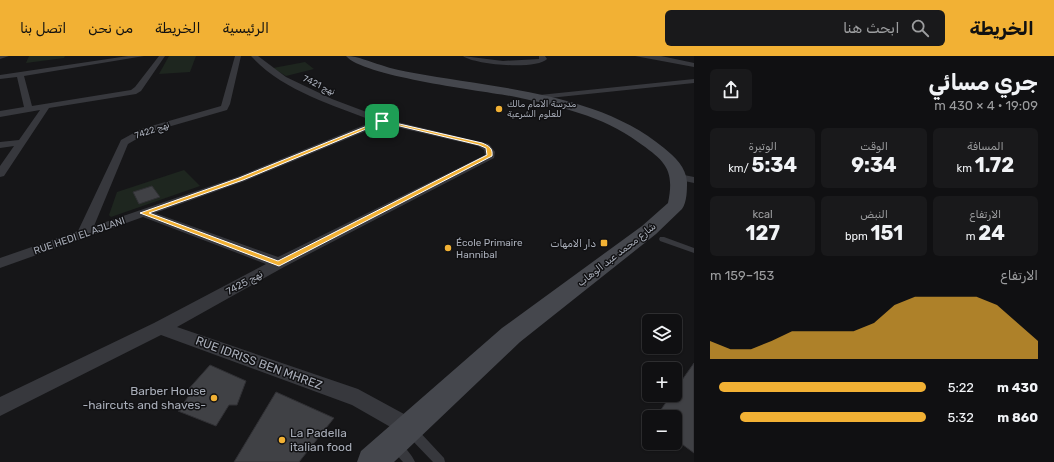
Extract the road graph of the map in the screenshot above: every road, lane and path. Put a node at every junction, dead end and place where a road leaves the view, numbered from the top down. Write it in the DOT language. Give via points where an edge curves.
graph roads {
  1 [pos="6,56"];
  2 [pos="141,56"];
  3 [pos="162,56"];
  4 [pos="254,56"];
  5 [pos="351,56"];
  6 [pos="466,56"];
  7 [pos="542,56"];
  8 [pos="638,56"];
  9 [pos="0,57"];
  10 [pos="66,60"];
  11 [pos="241,62"];
  12 [pos="261,63"];
  13 [pos="694,66"];
  14 [pos="59,69"];
  15 [pos="20,74"];
  16 [pos="0,77"];
  17 [pos="694,81"];
  18 [pos="573,101"];
  19 [pos="46,107"];
  20 [pos="29,109"];
  21 [pos="0,114"];
  22 [pos="382,121"];
  23 [pos="22,142"];
  24 [pos="0,145"];
  25 [pos="0,174"];
  26 [pos="686,178"];
  27 [pos="143,213"];
  28 [pos="84,233"];
  29 [pos="662,239"];
  30 [pos="694,251"];
  31 [pos="0,263"];
  32 [pos="279,263"];
  33 [pos="160,328"];
  34 [pos="0,407"];
  35 [pos="408,428"];
  36 [pos="392,442"];
  37 [pos="372,462"];
  38 [pos="410,462"];
  39 [pos="440,462"];
  1 -- 9 [label="street"];
  2 -- 14 [label="street"];
  3 -- 19 [label="street" via="138,89 133,92"];
  4 -- 12 [label="street, نهج 7421"];
  5 -- 18 [label="street, شارع محمد عبد الوهاب" via="364,63 402,73 530,98"];
  6 -- 7 [label="street" via="479,60 511,62 541,61 544,59"];
  8 -- 13 [label="street" via="667,59"];
  10 -- 14 [label="street"];
  11 -- 12 [label="street"];
  11 -- 28 [label="street, نهج 7422" via="224,108 144,131 124,142"];
  12 -- 22 [label="street, نهج 7421" via="283,79 322,98"];
  14 -- 15 [label="street"];
  15 -- 16 [label="street"];
  15 -- 20 [label="street"];
  17 -- 18 [label="street"];
  18 -- 26 [label="street, شارع محمد عبد الوهاب" via="646,139"];
  19 -- 20 [label="street"];
  19 -- 23 [label="street"];
  20 -- 21 [label="street"];
  22 -- 27 [label="street, RUE HEDI EL AJLANI" via="241,179"];
  22 -- 32 [label="street, نهج 7425" via="481,144 488,147 490,156"];
  23 -- 24 [label="street"];
  23 -- 25 [label="street"];
  26 -- 35 [label="street, شارع محمد عبد الوهاب" via="676,205 649,230 511,335"];
  27 -- 28 [label="street, RUE HEDI EL AJLANI"];
  27 -- 32 [label="street"];
  28 -- 31 [label="street, RUE HEDI EL AJLANI"];
  29 -- 30 [label="lane"];
  32 -- 33 [label="street, نهج 7425"];
  33 -- 34 [label="street, نهج 7425"];
  33 -- 35 [label="street, RUE IDRISS BEN MHREZ" via="358,398"];
  35 -- 36 [label="street, شارع محمد عبد الوهاب"];
  35 -- 39 [label="lane"];
  36 -- 37 [label="street, شارع محمد عبد الوهاب"];
  36 -- 38 [label="lane"];
}
